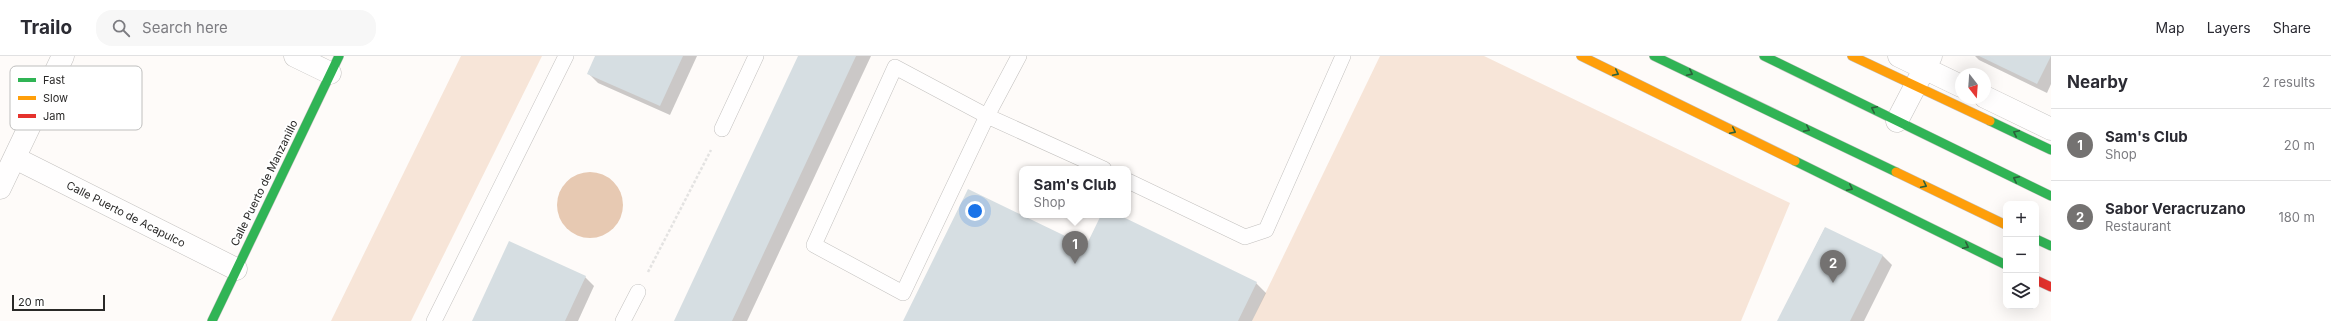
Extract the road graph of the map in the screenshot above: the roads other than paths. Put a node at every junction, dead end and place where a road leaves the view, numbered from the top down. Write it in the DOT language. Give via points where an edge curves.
graph roads {
  1 [pos="63,56"];
  2 [pos="295,56"];
  3 [pos="566,56"];
  4 [pos="756,56"];
  5 [pos="1019,56"];
  6 [pos="1344,56"];
  7 [pos="1582,56"];
  8 [pos="1654,56"];
  9 [pos="1764,56"];
  10 [pos="1852,56"];
  11 [pos="1899,56"];
  12 [pos="898,62"];
  13 [pos="334,65"];
  14 [pos="58,66"];
  15 [pos="1924,70"];
  16 [pos="1955,83"];
  17 [pos="1991,100"];
  18 [pos="987,116"];
  19 [pos="1897,121"];
  20 [pos="2051,129"];
  21 [pos="28,130"];
  22 [pos="722,130"];
  23 [pos="2051,150"];
  24 [pos="15,158"];
  25 [pos="1097,166"];
  26 [pos="1131,182"];
  27 [pos="0,188"];
  28 [pos="2051,196"];
  29 [pos="2003,224"];
  30 [pos="2039,240"];
  31 [pos="2051,246"];
  32 [pos="2003,264"];
  33 [pos="236,269"];
  34 [pos="2039,281"];
  35 [pos="2051,287"];
  36 [pos="638,292"];
  37 [pos="212,321"];
  38 [pos="434,321"];
  39 [pos="623,321"];
  1 -- 14 [label="street"];
  2 -- 13 [label="street"];
  3 -- 38 [label="lane"];
  4 -- 22 [label="lane"];
  5 -- 18 [label="lane"];
  6 -- 26 [label="lane" via="1266,230 1245,237"];
  7 -- 32 [label="main road, one-way"];
  8 -- 29 [label="main road, one-way"];
  19 -- 9 [label="main road, one-way"];
  10 -- 15 [label="main road"];
  11 -- 15 [label="street"];
  12 -- 18 [label="lane"];
  12 -- 18 [label="lane" via="814,245 903,293"];
  13 -- 33 [label="main road, Calle Puerto de Manzanillo"];
  15 -- 16 [label="street"];
  15 -- 19 [label="street"];
  23 -- 15 [label="main road, one-way"];
  17 -- 20 [label="street"];
  18 -- 25 [label="lane"];
  28 -- 19 [label="main road, one-way"];
  21 -- 24 [label="street"];
  24 -- 27 [label="street"];
  24 -- 33 [label="street, Calle Puerto de Acapulco"];
  30 -- 31 [label="main road"];
  33 -- 37 [label="main road, Calle Puerto de Manzanillo"];
  34 -- 35 [label="main road"];
  36 -- 39 [label="lane"];
}
